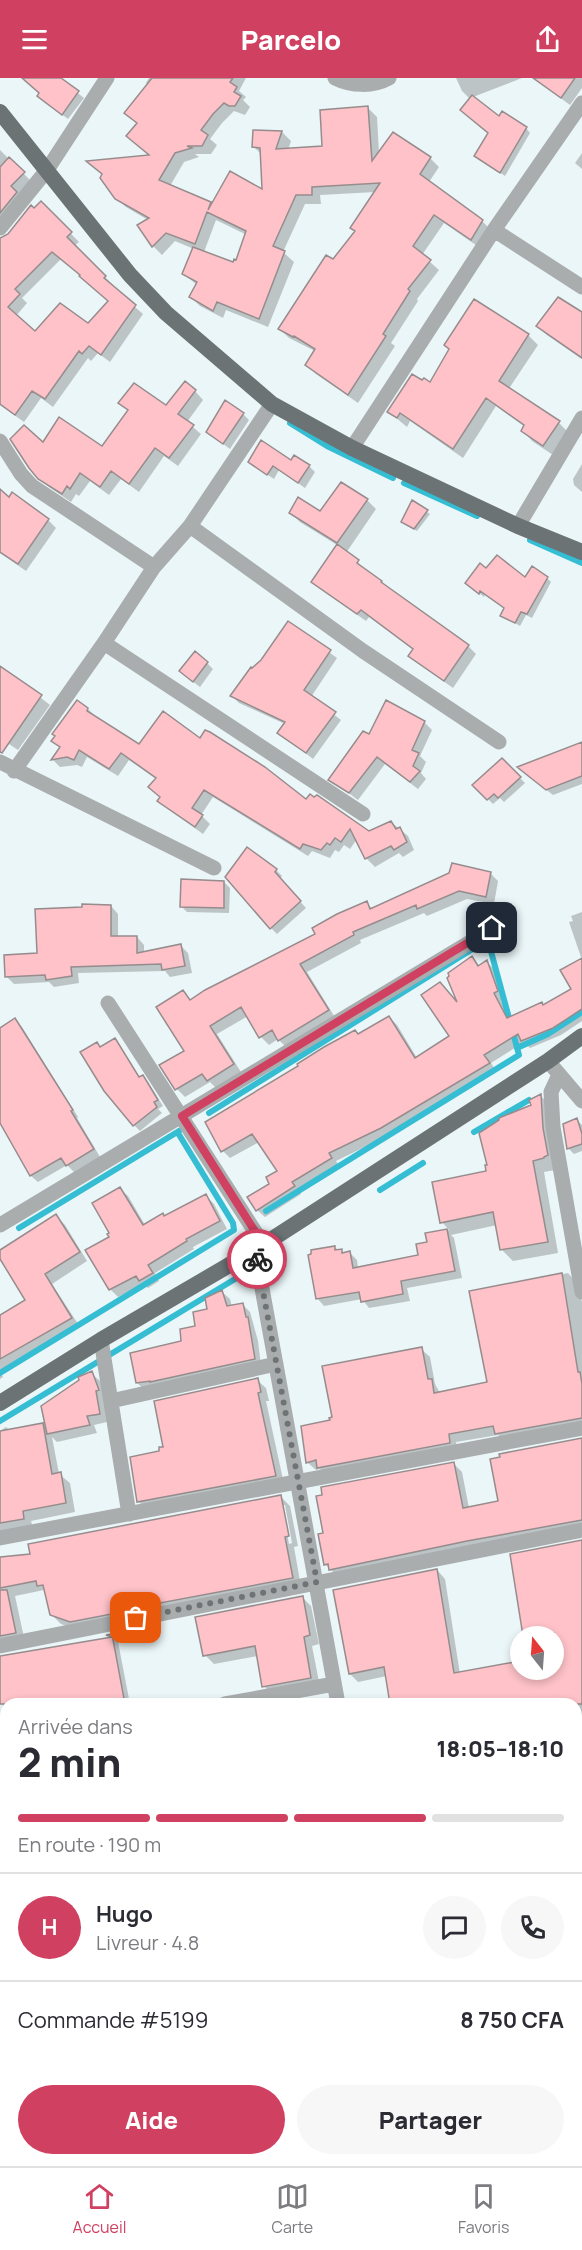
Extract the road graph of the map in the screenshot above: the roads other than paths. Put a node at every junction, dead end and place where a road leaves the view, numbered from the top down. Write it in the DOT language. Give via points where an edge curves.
graph roads {
  1 [pos="107,78"];
  2 [pos="335,78"];
  3 [pos="389,78"];
  4 [pos="582,102"];
  5 [pos="0,112"];
  6 [pos="47,170"];
  7 [pos="0,228"];
  8 [pos="494,230"];
  9 [pos="582,287"];
  10 [pos="272,404"];
  11 [pos="582,418"];
  12 [pos="0,441"];
  13 [pos="352,448"];
  14 [pos="190,526"];
  15 [pos="518,526"];
  16 [pos="582,552"];
  17 [pos="154,567"];
  18 [pos="104,644"];
  19 [pos="499,741"];
  20 [pos="0,762"];
  21 [pos="14,771"];
  22 [pos="363,814"];
  23 [pos="214,868"];
  24 [pos="492,928"];
  25 [pos="108,1002"];
  26 [pos="582,1036"];
  27 [pos="548,1061"];
  28 [pos="559,1075"];
  29 [pos="582,1101"];
  30 [pos="182,1116"];
  31 [pos="0,1225"];
  32 [pos="259,1247"];
  33 [pos="582,1292"];
  34 [pos="100,1340"];
  35 [pos="276,1364"];
  36 [pos="111,1401"];
  37 [pos="0,1403"];
  38 [pos="582,1428"];
  39 [pos="298,1483"];
  40 [pos="129,1514"];
  41 [pos="582,1530"];
  42 [pos="0,1538"];
  43 [pos="317,1582"];
  44 [pos="0,1646"];
  45 [pos="334,1684"];
  46 [pos="258,1698"];
  47 [pos="337,1698"];
  1 -- 6 [label="street"];
  2 -- 3 [label="street" via="358,85"];
  4 -- 8 [label="street"];
  5 -- 6 [label="main road"];
  6 -- 7 [label="street"];
  6 -- 10 [label="main road" via="130,275 166,312"];
  8 -- 9 [label="street"];
  8 -- 13 [label="street"];
  10 -- 13 [label="main road"];
  10 -- 14 [label="street"];
  11 -- 15 [label="street"];
  12 -- 17 [label="street" via="32,486"];
  13 -- 15 [label="main road"];
  14 -- 17 [label="street"];
  14 -- 19 [label="street" via="363,651"];
  15 -- 16 [label="main road"];
  17 -- 18 [label="street"];
  18 -- 21 [label="street"];
  18 -- 22 [label="street"];
  20 -- 21 [label="street"];
  21 -- 23 [label="street"];
  24 -- 30 [label="street"];
  25 -- 30 [label="street"];
  26 -- 27 [label="main road"];
  27 -- 28 [label="street"];
  27 -- 32 [label="main road"];
  28 -- 29 [label="street"];
  28 -- 33 [label="street" via="551,1092 553,1127"];
  30 -- 31 [label="street"];
  30 -- 32 [label="street"];
  32 -- 34 [label="main road"];
  32 -- 35 [label="street"];
  34 -- 36 [label="street"];
  34 -- 37 [label="main road"];
  35 -- 36 [label="street"];
  35 -- 39 [label="street"];
  36 -- 40 [label="street"];
  38 -- 39 [label="street"];
  39 -- 40 [label="street"];
  39 -- 43 [label="street"];
  40 -- 42 [label="street"];
  41 -- 43 [label="street"];
  43 -- 44 [label="street"];
  43 -- 45 [label="street"];
  45 -- 46 [label="street"];
  45 -- 47 [label="street"];
}
